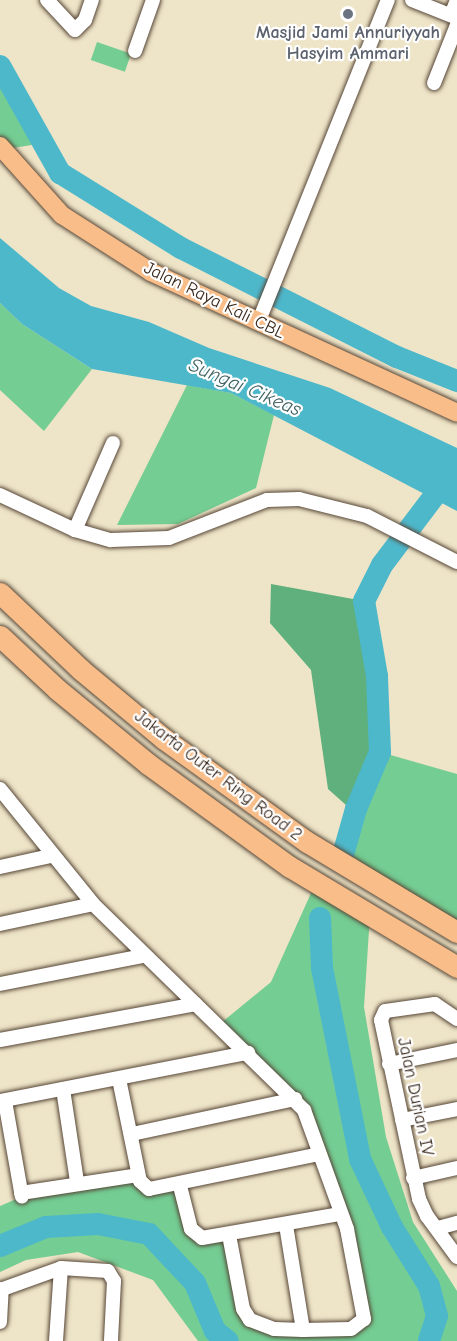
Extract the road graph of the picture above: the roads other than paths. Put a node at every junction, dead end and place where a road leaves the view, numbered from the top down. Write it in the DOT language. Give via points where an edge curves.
graph roads {
  1 [pos="47,0"];
  2 [pos="92,0"];
  3 [pos="153,0"];
  4 [pos="388,0"];
  5 [pos="412,0"];
  6 [pos="457,0"];
  7 [pos="455,19"];
  8 [pos="135,51"];
  9 [pos="443,59"];
  10 [pos="457,65"];
  11 [pos="434,83"];
  12 [pos="0,146"];
  13 [pos="258,323"];
  14 [pos="457,413"];
  15 [pos="112,443"];
  16 [pos="0,495"];
  17 [pos="75,530"];
  18 [pos="457,562"];
  19 [pos="0,593"];
  20 [pos="0,636"];
  21 [pos="0,789"];
  22 [pos="6,807"];
  23 [pos="50,856"];
  24 [pos="0,867"];
  25 [pos="93,904"];
  26 [pos="0,924"];
  27 [pos="457,932"];
  28 [pos="143,956"];
  29 [pos="457,967"];
  30 [pos="0,984"];
  31 [pos="196,1004"];
  32 [pos="457,1019"];
  33 [pos="0,1040"];
  34 [pos="457,1050"];
  35 [pos="248,1053"];
  36 [pos="389,1064"];
  37 [pos="119,1079"];
  38 [pos="63,1089"];
  39 [pos="296,1099"];
  40 [pos="2,1101"];
  41 [pos="457,1108"];
  42 [pos="402,1120"];
  43 [pos="132,1134"];
  44 [pos="319,1154"];
  45 [pos="457,1168"];
  46 [pos="138,1175"];
  47 [pos="413,1178"];
  48 [pos="77,1182"];
  49 [pos="180,1186"];
  50 [pos="339,1214"];
  51 [pos="457,1223"];
  52 [pos="286,1225"];
  53 [pos="438,1228"];
  54 [pos="230,1235"];
  55 [pos="457,1257"];
  56 [pos="62,1268"];
  57 [pos="1,1290"];
  58 [pos="0,1322"];
  59 [pos="303,1330"];
  60 [pos="56,1341"];
  61 [pos="111,1341"];
  1 -- 2 [label="street" via="75,30 85,20"];
  3 -- 8 [label="street"];
  4 -- 13 [label="street"];
  5 -- 7 [label="street"];
  6 -- 7 [label="street"];
  7 -- 9 [label="street"];
  9 -- 10 [label="street"];
  9 -- 11 [label="street"];
  12 -- 13 [label="main road, Jalan Raya Kali CBL" via="62,215 151,272"];
  13 -- 14 [label="main road, Jalan Raya Kali CBL"];
  15 -- 17 [label="street"];
  16 -- 17 [label="street"];
  17 -- 18 [label="street" via="111,540 169,538 282,498 312,501 367,516"];
  19 -- 27 [label="highway, Jakarta Outer Ring Road 2" via="80,669 164,739 307,842"];
  20 -- 29 [label="highway, Jakarta Outer Ring Road 2" via="148,764 290,867"];
  21 -- 22 [label="street"];
  22 -- 23 [label="street"];
  23 -- 24 [label="street"];
  23 -- 25 [label="street"];
  25 -- 26 [label="street"];
  25 -- 28 [label="street"];
  28 -- 30 [label="street"];
  28 -- 31 [label="street"];
  31 -- 33 [label="street"];
  31 -- 35 [label="street"];
  32 -- 36 [label="street, Jalan Durian IV" via="435,1004 386,1011 381,1025"];
  34 -- 36 [label="street"];
  35 -- 37 [label="street"];
  35 -- 39 [label="street"];
  36 -- 42 [label="street, Jalan Durian IV"];
  37 -- 38 [label="street"];
  37 -- 43 [label="street"];
  38 -- 40 [label="street"];
  38 -- 48 [label="street"];
  39 -- 43 [label="street"];
  39 -- 44 [label="street" via="311,1124"];
  40 -- 48 [label="street" via="22,1195"];
  41 -- 42 [label="street"];
  42 -- 47 [label="street, Jalan Durian IV"];
  43 -- 46 [label="street"];
  44 -- 49 [label="street"];
  44 -- 50 [label="street"];
  45 -- 47 [label="street"];
  46 -- 48 [label="street"];
  46 -- 49 [label="street" via="149,1189"];
  47 -- 53 [label="street, Jalan Durian IV" via="426,1216"];
  49 -- 54 [label="street" via="195,1235"];
  50 -- 52 [label="street"];
  50 -- 59 [label="street" via="357,1270 364,1319 351,1329"];
  51 -- 53 [label="street"];
  52 -- 54 [label="street"];
  52 -- 59 [label="street"];
  53 -- 55 [label="street, Jalan Durian IV"];
  54 -- 59 [label="street" via="245,1315 260,1326"];
  56 -- 57 [label="street"];
  56 -- 60 [label="street"];
  56 -- 61 [label="street" via="94,1267 112,1273"];
  57 -- 58 [label="street"];
}
